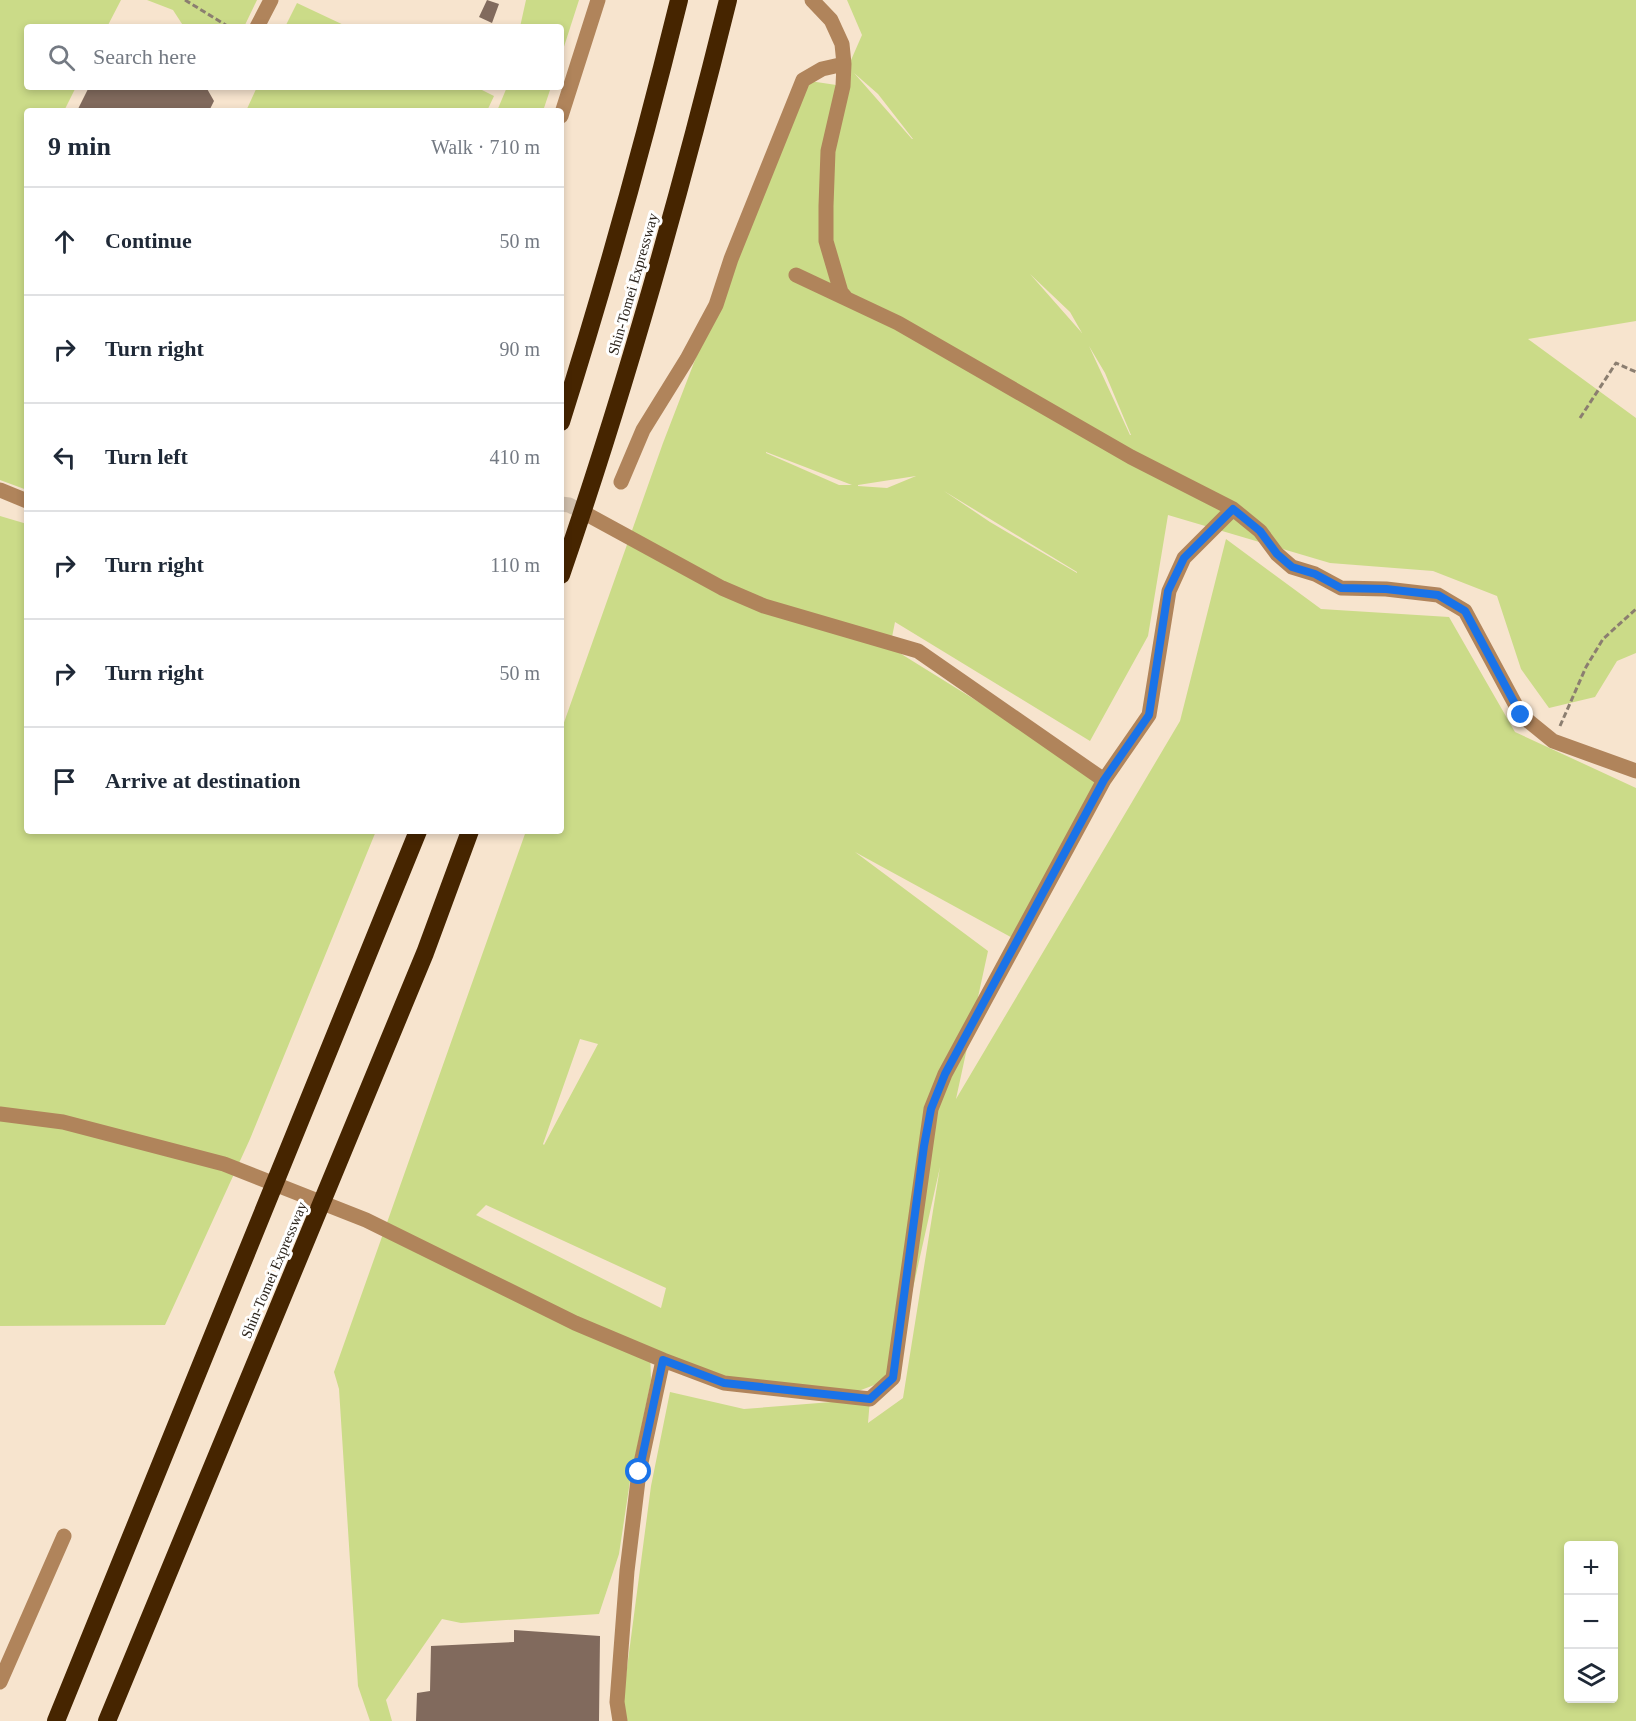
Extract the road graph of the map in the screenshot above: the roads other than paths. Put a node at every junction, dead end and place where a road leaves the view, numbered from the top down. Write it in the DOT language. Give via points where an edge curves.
graph roads {
  1 [pos="271,0"];
  2 [pos="598,0"];
  3 [pos="679,0"];
  4 [pos="728,0"];
  5 [pos="812,0"];
  6 [pos="259,24"];
  7 [pos="844,64"];
  8 [pos="564,108"];
  9 [pos="796,275"];
  10 [pos="846,298"];
  11 [pos="564,412"];
  12 [pos="621,482"];
  13 [pos="0,490"];
  14 [pos="24,500"];
  15 [pos="1233,509"];
  16 [pos="590,516"];
  17 [pos="564,566"];
  18 [pos="1636,771"];
  19 [pos="1104,780"];
  20 [pos="417,834"];
  21 [pos="469,834"];
  22 [pos="0,1114"];
  23 [pos="663,1360"];
  24 [pos="64,1536"];
  25 [pos="0,1682"];
  26 [pos="56,1721"];
  27 [pos="107,1721"];
  28 [pos="620,1721"];
  1 -- 6 [label="street"];
  2 -- 8 [label="street"];
  3 -- 11 [label="highway, Shin-Tomei Expressway"];
  4 -- 17 [label="highway, Shin-Tomei Expressway" via="636,340"];
  5 -- 7 [label="street" via="831,20 842,44"];
  7 -- 10 [label="street" via="828,151 826,241"];
  7 -- 12 [label="street" via="822,69 803,80 716,305 643,430"];
  9 -- 10 [label="street"];
  10 -- 15 [label="street" via="898,323 1131,457"];
  13 -- 14 [label="street"];
  15 -- 18 [label="street" via="1260,531 1292,567 1341,588 1438,595 1465,611 1521,715 1553,741"];
  15 -- 19 [label="street" via="1184,558 1168,591 1149,715"];
  16 -- 19 [label="street" via="713,583 764,606 918,651"];
  19 -- 23 [label="street" via="945,1074 931,1109 893,1378 870,1399 724,1383"];
  20 -- 26 [label="highway, Shin-Tomei Expressway"];
  21 -- 27 [label="highway, Shin-Tomei Expressway" via="425,953"];
  22 -- 23 [label="street" via="63,1122 224,1164 366,1220 575,1323"];
  23 -- 28 [label="street" via="639,1472 627,1571 617,1702"];
  24 -- 25 [label="street"];
}
